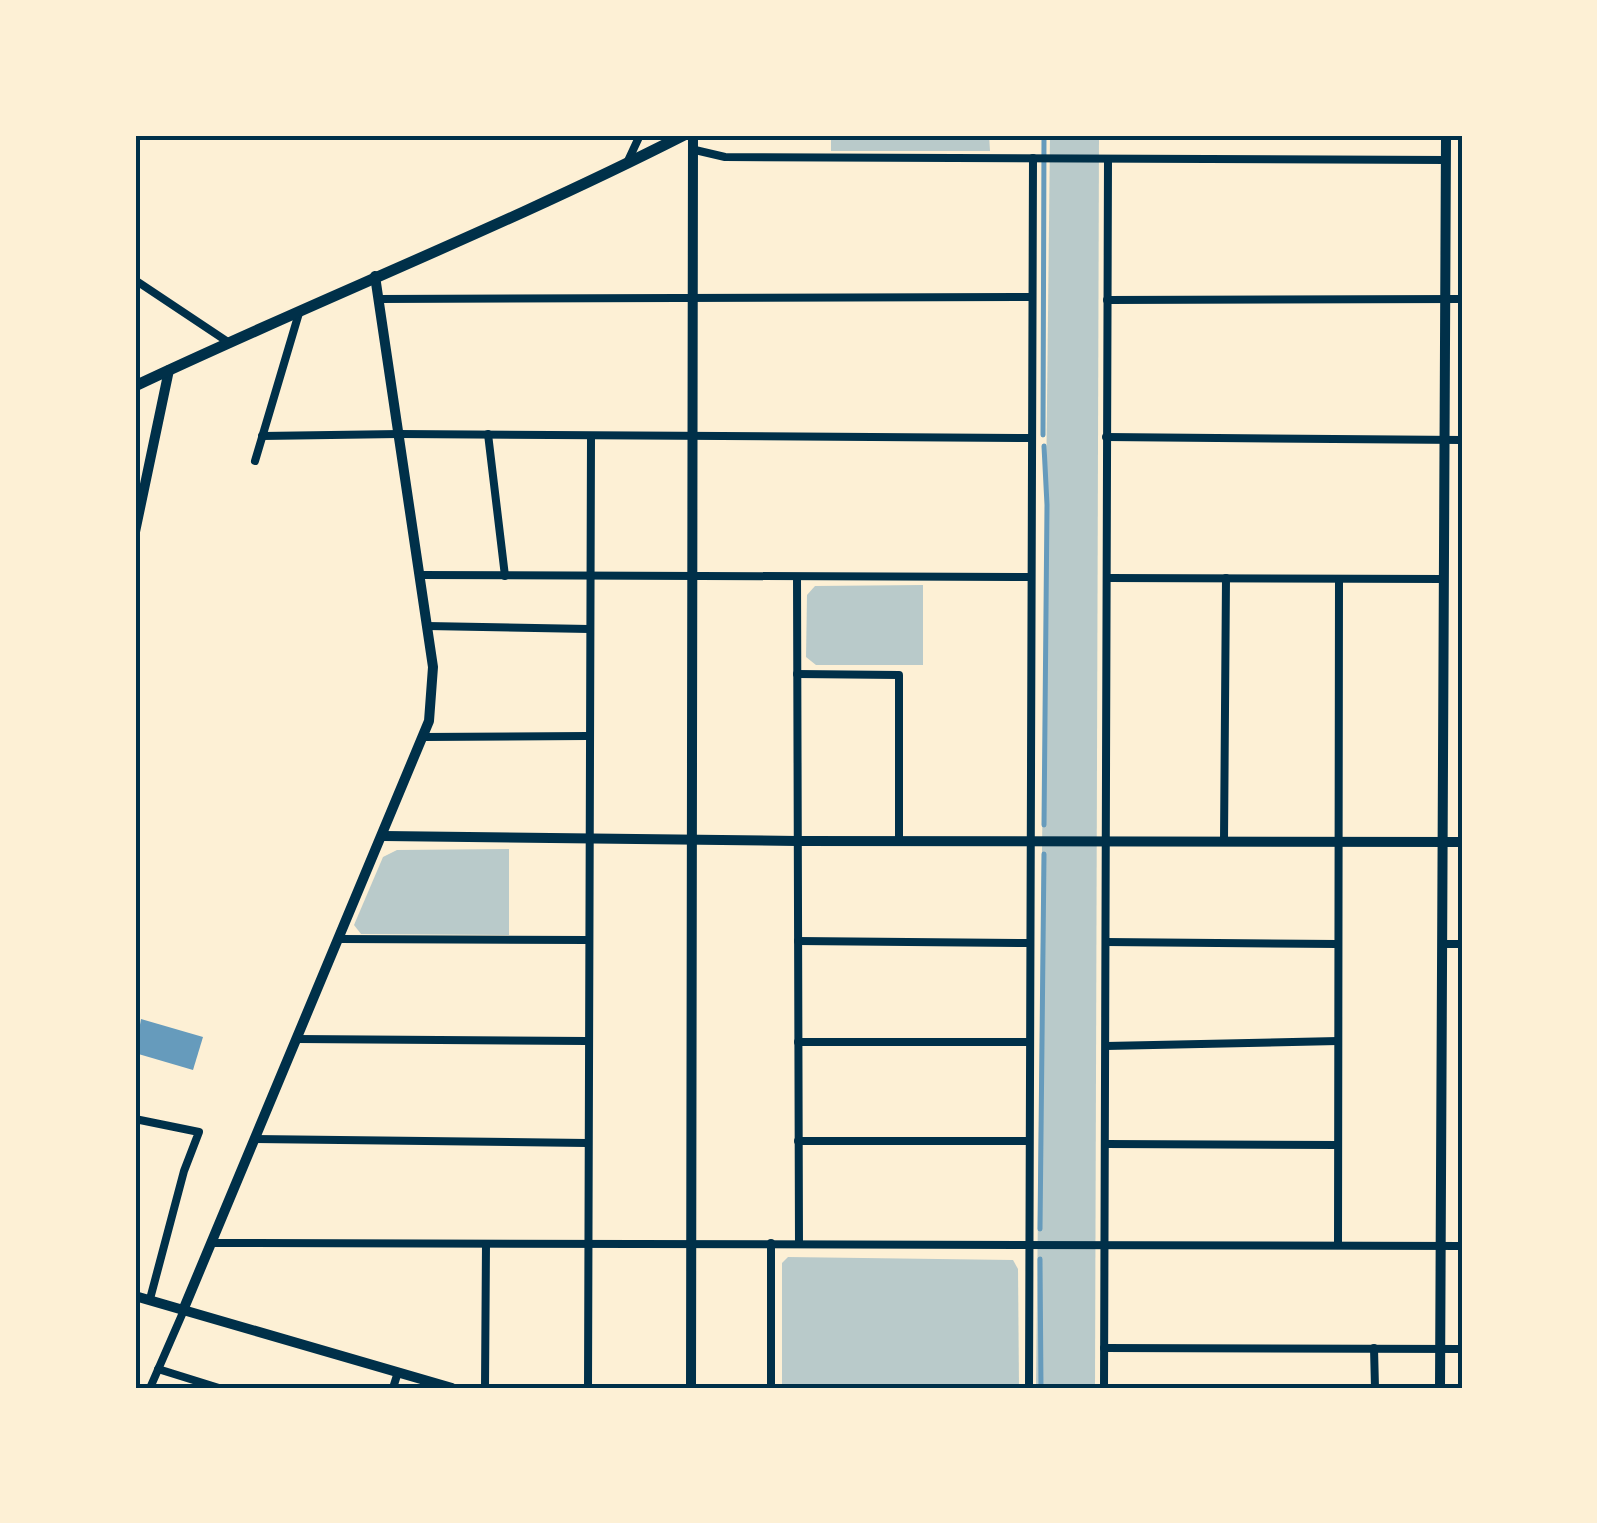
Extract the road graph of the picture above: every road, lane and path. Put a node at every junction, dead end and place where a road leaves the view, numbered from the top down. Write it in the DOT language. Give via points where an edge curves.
graph roads {
  1 [pos="640,135"];
  2 [pos="684,135"];
  3 [pos="693,135"];
  4 [pos="1446,135"];
  5 [pos="695,150"];
  6 [pos="1033,158"];
  7 [pos="1108,160"];
  8 [pos="1446,160"];
  9 [pos="626,164"];
  10 [pos="375,276"];
  11 [pos="135,280"];
  12 [pos="694,296"];
  13 [pos="1032,297"];
  14 [pos="378,299"];
  15 [pos="1445,299"];
  16 [pos="1462,299"];
  17 [pos="1107,300"];
  18 [pos="300,308"];
  19 [pos="228,342"];
  20 [pos="169,370"];
  21 [pos="135,386"];
  22 [pos="399,434"];
  23 [pos="488,434"];
  24 [pos="262,436"];
  25 [pos="591,436"];
  26 [pos="694,436"];
  27 [pos="1032,438"];
  28 [pos="1106,438"];
  29 [pos="1445,440"];
  30 [pos="1462,440"];
  31 [pos="255,462"];
  32 [pos="140,494"];
  33 [pos="135,532"];
  34 [pos="419,576"];
  35 [pos="505,576"];
  36 [pos="589,576"];
  37 [pos="693,576"];
  38 [pos="798,577"];
  39 [pos="1032,577"];
  40 [pos="1107,578"];
  41 [pos="1226,578"];
  42 [pos="1339,579"];
  43 [pos="1444,579"];
  44 [pos="427,626"];
  45 [pos="588,629"];
  46 [pos="797,674"];
  47 [pos="423,736"];
  48 [pos="588,736"];
  49 [pos="384,836"];
  50 [pos="588,839"];
  51 [pos="1030,839"];
  52 [pos="692,840"];
  53 [pos="1108,840"];
  54 [pos="898,841"];
  55 [pos="1339,841"];
  56 [pos="797,842"];
  57 [pos="1224,842"];
  58 [pos="1443,842"];
  59 [pos="1462,842"];
  60 [pos="340,939"];
  61 [pos="588,940"];
  62 [pos="798,941"];
  63 [pos="1106,942"];
  64 [pos="1030,943"];
  65 [pos="1337,944"];
  66 [pos="1442,944"];
  67 [pos="1462,944"];
  68 [pos="298,1039"];
  69 [pos="587,1041"];
  70 [pos="1338,1041"];
  71 [pos="798,1042"];
  72 [pos="1028,1042"];
  73 [pos="1106,1046"];
  74 [pos="135,1119"];
  75 [pos="255,1140"];
  76 [pos="798,1141"];
  77 [pos="1028,1141"];
  78 [pos="587,1143"];
  79 [pos="1106,1144"];
  80 [pos="1338,1145"];
  81 [pos="211,1242"];
  82 [pos="771,1243"];
  83 [pos="799,1243"];
  84 [pos="486,1244"];
  85 [pos="586,1244"];
  86 [pos="693,1244"];
  87 [pos="1028,1244"];
  88 [pos="1338,1245"];
  89 [pos="1105,1246"];
  90 [pos="1441,1246"];
  91 [pos="1462,1246"];
  92 [pos="135,1296"];
  93 [pos="150,1299"];
  94 [pos="184,1308"];
  95 [pos="1104,1348"];
  96 [pos="1374,1348"];
  97 [pos="1440,1348"];
  98 [pos="1462,1348"];
  99 [pos="158,1369"];
  100 [pos="398,1372"];
  101 [pos="150,1388"];
  102 [pos="219,1388"];
  103 [pos="393,1388"];
  104 [pos="452,1388"];
  105 [pos="485,1388"];
  106 [pos="588,1388"];
  107 [pos="691,1388"];
  108 [pos="771,1388"];
  109 [pos="1029,1388"];
  110 [pos="1104,1388"];
  111 [pos="1375,1388"];
  112 [pos="1440,1388"];
  1 -- 9 [label="street"];
  2 -- 9 [label="main road"];
  3 -- 5 [label="street"];
  4 -- 8 [label="street"];
  5 -- 6 [label="street" via="725,157"];
  5 -- 12 [label="street"];
  6 -- 7 [label="street"];
  6 -- 13 [label="street"];
  7 -- 8 [label="street"];
  7 -- 17 [label="street"];
  8 -- 15 [label="street"];
  9 -- 10 [label="main road"];
  10 -- 14 [label="street"];
  10 -- 18 [label="main road"];
  11 -- 19 [label="street"];
  12 -- 13 [label="street"];
  12 -- 14 [label="street"];
  12 -- 26 [label="street"];
  13 -- 27 [label="street"];
  14 -- 22 [label="street"];
  15 -- 16 [label="street"];
  15 -- 17 [label="street"];
  15 -- 29 [label="street"];
  17 -- 28 [label="street"];
  18 -- 19 [label="main road"];
  18 -- 24 [label="street"];
  19 -- 20 [label="main road"];
  20 -- 21 [label="main road"];
  20 -- 32 [label="street"];
  22 -- 23 [label="street"];
  22 -- 24 [label="street"];
  22 -- 34 [label="street"];
  23 -- 25 [label="street"];
  23 -- 35 [label="street"];
  24 -- 31 [label="street"];
  25 -- 26 [label="street"];
  25 -- 36 [label="street"];
  26 -- 27 [label="street"];
  26 -- 37 [label="street"];
  27 -- 39 [label="street"];
  28 -- 29 [label="street"];
  28 -- 40 [label="street"];
  29 -- 30 [label="street"];
  29 -- 43 [label="street"];
  32 -- 33 [label="street"];
  34 -- 35 [label="street"];
  34 -- 44 [label="street"];
  35 -- 36 [label="street"];
  36 -- 37 [label="street"];
  36 -- 45 [label="street"];
  37 -- 38 [label="street"];
  37 -- 52 [label="street"];
  38 -- 39 [label="street"];
  38 -- 46 [label="street"];
  39 -- 51 [label="street"];
  40 -- 41 [label="street"];
  40 -- 53 [label="street"];
  41 -- 42 [label="street"];
  41 -- 57 [label="street"];
  42 -- 43 [label="street"];
  42 -- 55 [label="street"];
  43 -- 58 [label="street"];
  44 -- 45 [label="street"];
  44 -- 47 [label="street" via="432,694"];
  45 -- 48 [label="street"];
  46 -- 54 [label="street" via="899,675"];
  46 -- 56 [label="street"];
  47 -- 48 [label="street"];
  47 -- 49 [label="street"];
  48 -- 50 [label="street"];
  49 -- 50 [label="street"];
  49 -- 60 [label="street"];
  50 -- 52 [label="street"];
  50 -- 61 [label="street"];
  51 -- 53 [label="street"];
  51 -- 54 [label="street"];
  51 -- 64 [label="street"];
  52 -- 56 [label="street"];
  52 -- 86 [label="street"];
  53 -- 57 [label="street"];
  53 -- 63 [label="street"];
  54 -- 56 [label="street"];
  55 -- 57 [label="street"];
  55 -- 58 [label="street"];
  55 -- 65 [label="street"];
  56 -- 62 [label="street"];
  58 -- 59 [label="street"];
  58 -- 66 [label="street"];
  60 -- 61 [label="street"];
  60 -- 68 [label="street"];
  61 -- 69 [label="street"];
  62 -- 64 [label="street"];
  62 -- 71 [label="street"];
  63 -- 65 [label="street"];
  63 -- 73 [label="street"];
  64 -- 72 [label="street"];
  65 -- 70 [label="street"];
  66 -- 67 [label="street"];
  66 -- 90 [label="street"];
  68 -- 69 [label="street"];
  68 -- 75 [label="street"];
  69 -- 78 [label="street"];
  70 -- 73 [label="street"];
  70 -- 80 [label="street"];
  71 -- 72 [label="street"];
  71 -- 76 [label="street"];
  72 -- 77 [label="street"];
  73 -- 79 [label="street"];
  74 -- 93 [label="street" via="199,1132"];
  75 -- 78 [label="street"];
  75 -- 81 [label="street"];
  76 -- 77 [label="street"];
  76 -- 83 [label="street"];
  77 -- 87 [label="street"];
  78 -- 85 [label="street"];
  79 -- 80 [label="street"];
  79 -- 89 [label="street"];
  80 -- 88 [label="street"];
  81 -- 84 [label="street"];
  81 -- 94 [label="street"];
  82 -- 83 [label="street"];
  82 -- 86 [label="street"];
  82 -- 108 [label="street"];
  83 -- 87 [label="street"];
  84 -- 85 [label="street"];
  84 -- 105 [label="street"];
  85 -- 86 [label="street"];
  85 -- 106 [label="street"];
  86 -- 107 [label="street"];
  87 -- 89 [label="street"];
  87 -- 109 [label="street"];
  88 -- 89 [label="street"];
  88 -- 90 [label="street"];
  89 -- 95 [label="street"];
  90 -- 91 [label="street"];
  90 -- 97 [label="street"];
  92 -- 93 [label="street"];
  93 -- 94 [label="street"];
  94 -- 99 [label="street"];
  94 -- 100 [label="street"];
  95 -- 96 [label="street"];
  95 -- 110 [label="street"];
  96 -- 97 [label="street"];
  96 -- 111 [label="street"];
  97 -- 98 [label="street"];
  97 -- 112 [label="street"];
  99 -- 101 [label="street"];
  99 -- 102 [label="street"];
  100 -- 103 [label="street"];
  100 -- 104 [label="street"];
}
